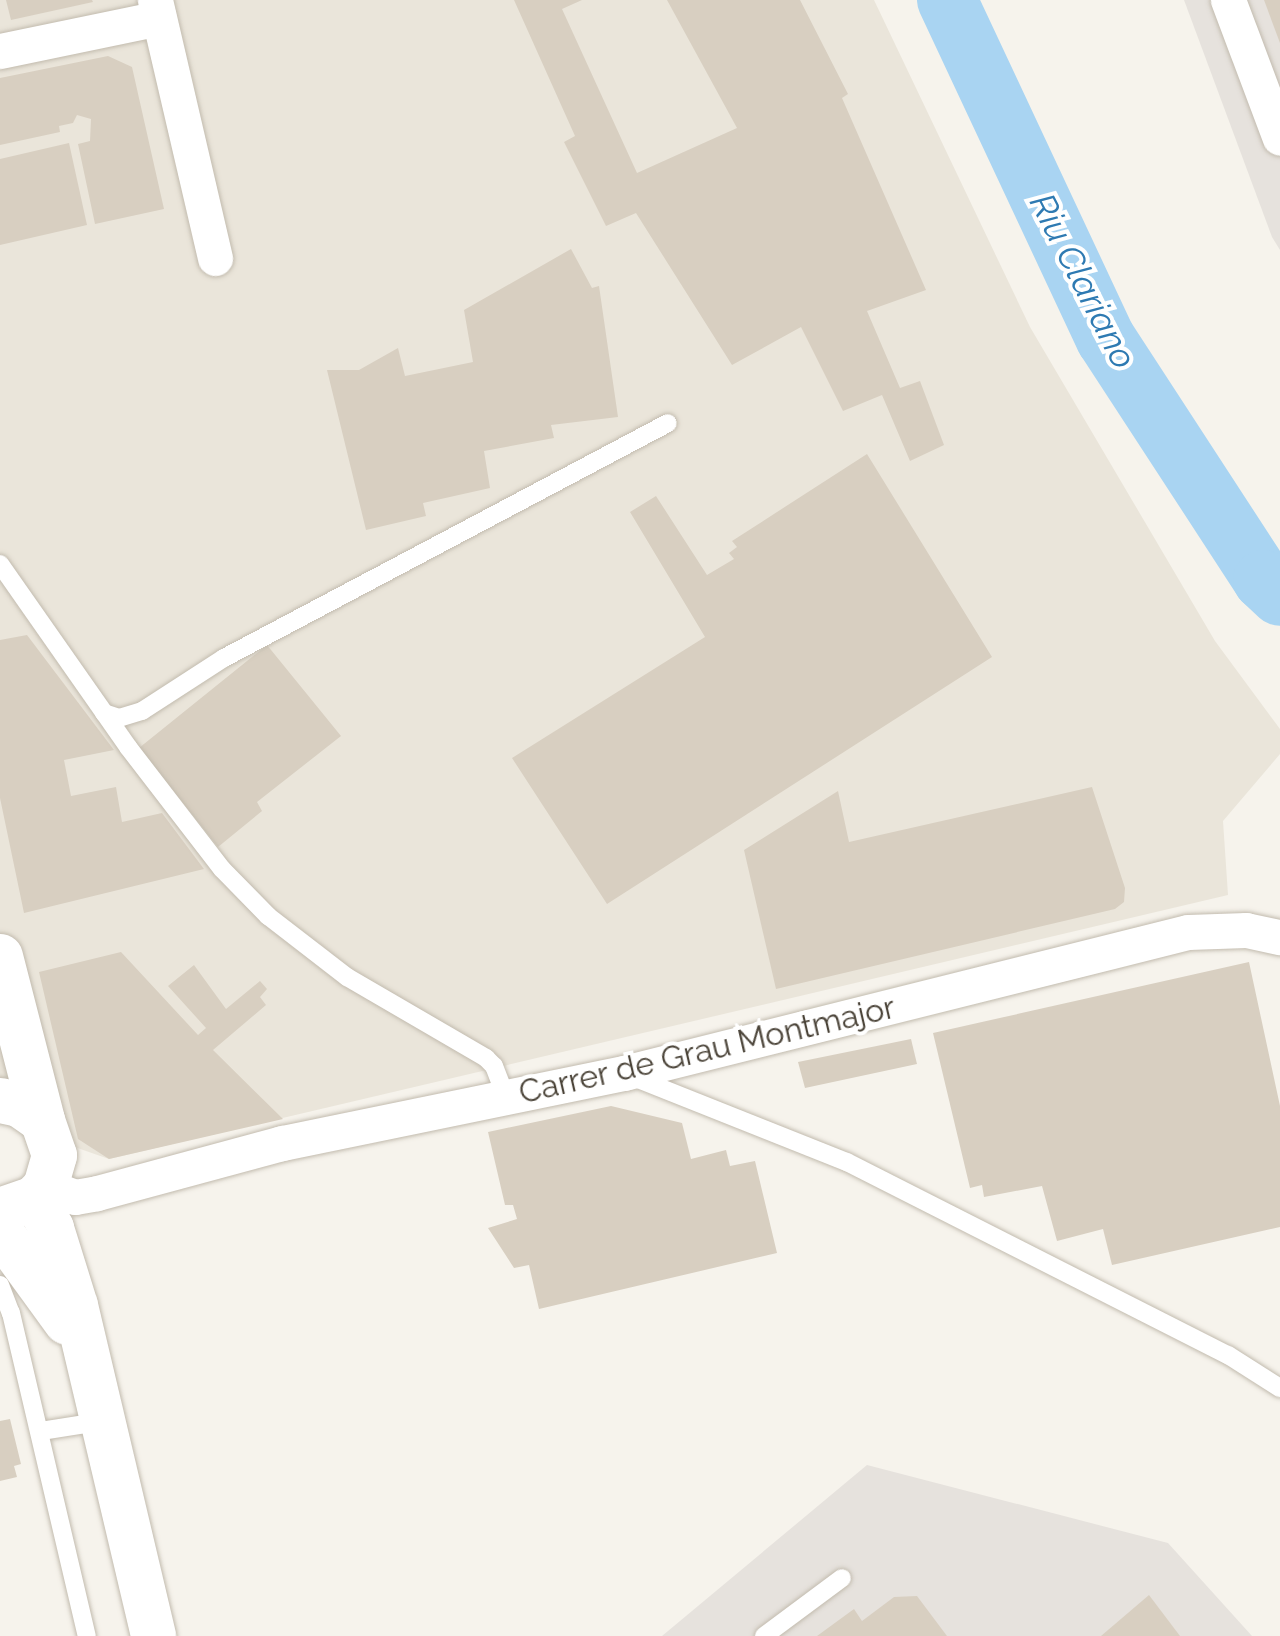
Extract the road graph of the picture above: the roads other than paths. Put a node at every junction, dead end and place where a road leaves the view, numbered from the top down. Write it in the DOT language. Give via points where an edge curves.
graph roads {
  1 [pos="1228,0"];
  2 [pos="157,9"];
  3 [pos="0,50"];
  4 [pos="1280,138"];
  5 [pos="214,258"];
  6 [pos="668,422"];
  7 [pos="0,564"];
  8 [pos="104,714"];
  9 [pos="1280,937"];
  10 [pos="0,956"];
  11 [pos="14,1016"];
  12 [pos="0,1062"];
  13 [pos="624,1073"];
  14 [pos="506,1098"];
  15 [pos="0,1100"];
  16 [pos="35,1174"];
  17 [pos="0,1231"];
  18 [pos="0,1285"];
  19 [pos="88,1358"];
  20 [pos="1280,1388"];
  21 [pos="104,1421"];
  22 [pos="40,1431"];
  23 [pos="842,1578"];
  24 [pos="87,1636"];
  25 [pos="153,1636"];
  26 [pos="764,1636"];
  1 -- 4 [label="street"];
  2 -- 3 [label="street"];
  2 -- 5 [label="street"];
  6 -- 8 [label="lane" via="224,658 142,711 119,718"];
  7 -- 8 [label="lane"];
  8 -- 14 [label="lane" via="198,842 268,916 375,997 486,1058"];
  9 -- 13 [label="street, Carrer de Grau Montmajor" via="1246,930 1188,932"];
  10 -- 11 [label="street"];
  11 -- 12 [label="street"];
  11 -- 16 [label="street"];
  13 -- 14 [label="street, Carrer de Grau Montmajor"];
  13 -- 20 [label="lane" via="847,1162 1228,1354"];
  14 -- 16 [label="street, Carrer de Grau Montmajor" via="282,1144 75,1198"];
  15 -- 16 [label="street" via="19,1104"];
  16 -- 19 [label="street"];
  17 -- 19 [label="street"];
  18 -- 22 [label="lane"];
  19 -- 21 [label="street"];
  21 -- 22 [label="lane"];
  21 -- 25 [label="street"];
  22 -- 24 [label="lane"];
  23 -- 26 [label="lane"];
}
